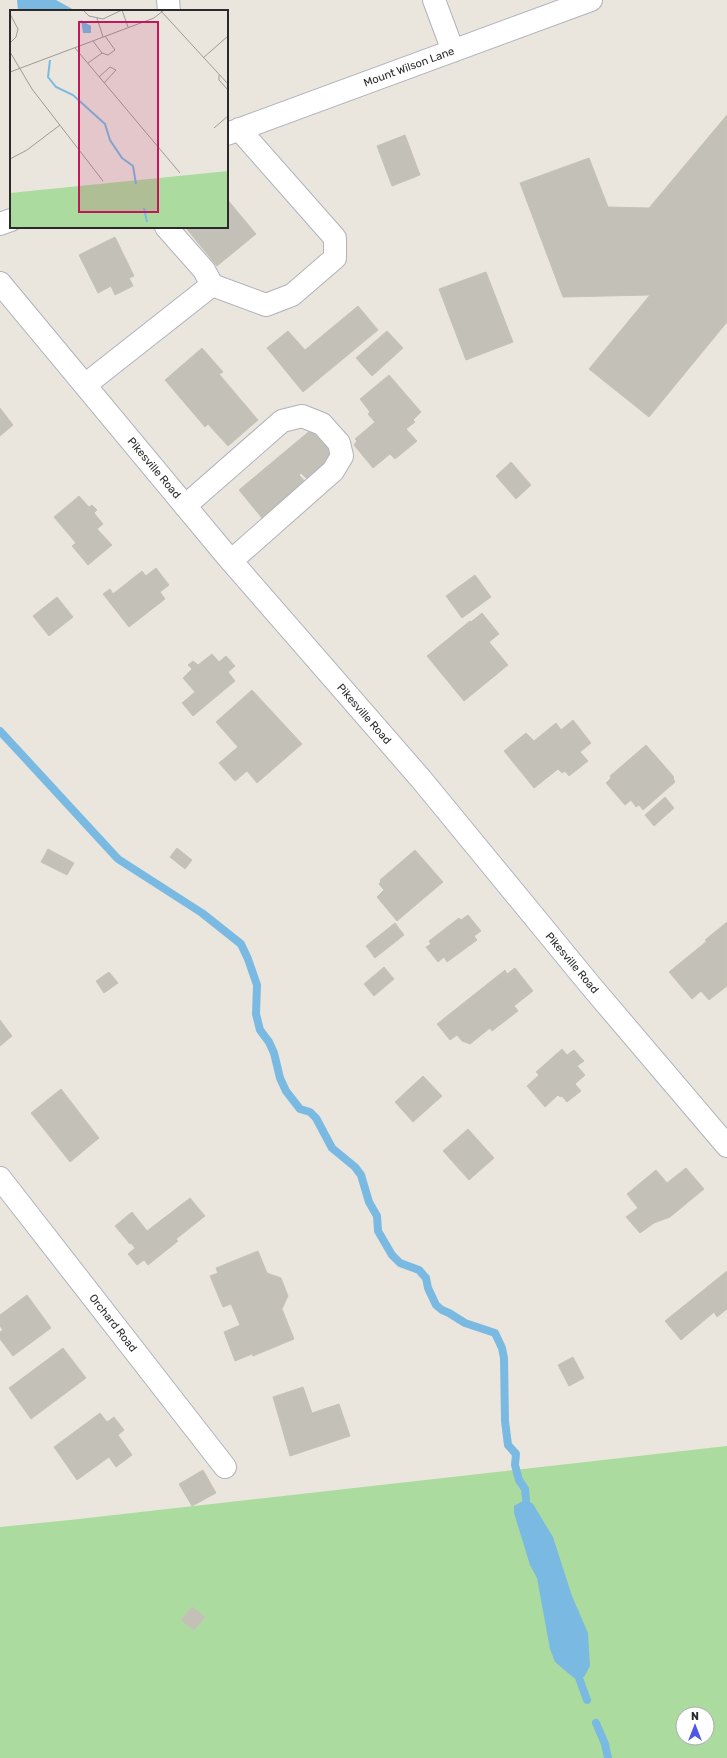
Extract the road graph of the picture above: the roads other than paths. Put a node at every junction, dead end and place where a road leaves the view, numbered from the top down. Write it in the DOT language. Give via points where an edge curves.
graph roads {
  1 [pos="168,0"];
  2 [pos="434,0"];
  3 [pos="591,0"];
  4 [pos="169,10"];
  5 [pos="453,51"];
  6 [pos="233,132"];
  7 [pos="10,220"];
  8 [pos="0,224"];
  9 [pos="167,228"];
  10 [pos="0,283"];
  11 [pos="212,284"];
  12 [pos="84,385"];
  13 [pos="185,506"];
  14 [pos="231,561"];
  15 [pos="727,1146"];
  16 [pos="0,1178"];
  17 [pos="225,1467"];
  1 -- 4 [label="street"];
  2 -- 5 [label="street"];
  3 -- 5 [label="street, Mount Wilson Lane"];
  5 -- 6 [label="street, Mount Wilson Lane"];
  6 -- 11 [label="street" via="335,238 335,258 292,295 266,305"];
  7 -- 8 [label="street"];
  9 -- 11 [label="street" via="204,270"];
  10 -- 12 [label="street, Pikesville Road"];
  11 -- 12 [label="street"];
  12 -- 13 [label="street, Pikesville Road"];
  13 -- 14 [label="street, Pikesville Road"];
  13 -- 14 [label="street" via="282,421 302,416 322,424 340,443 342,456 333,470"];
  14 -- 15 [label="street, Pikesville Road" via="421,780"];
  16 -- 17 [label="street, Orchard Road"];
}
